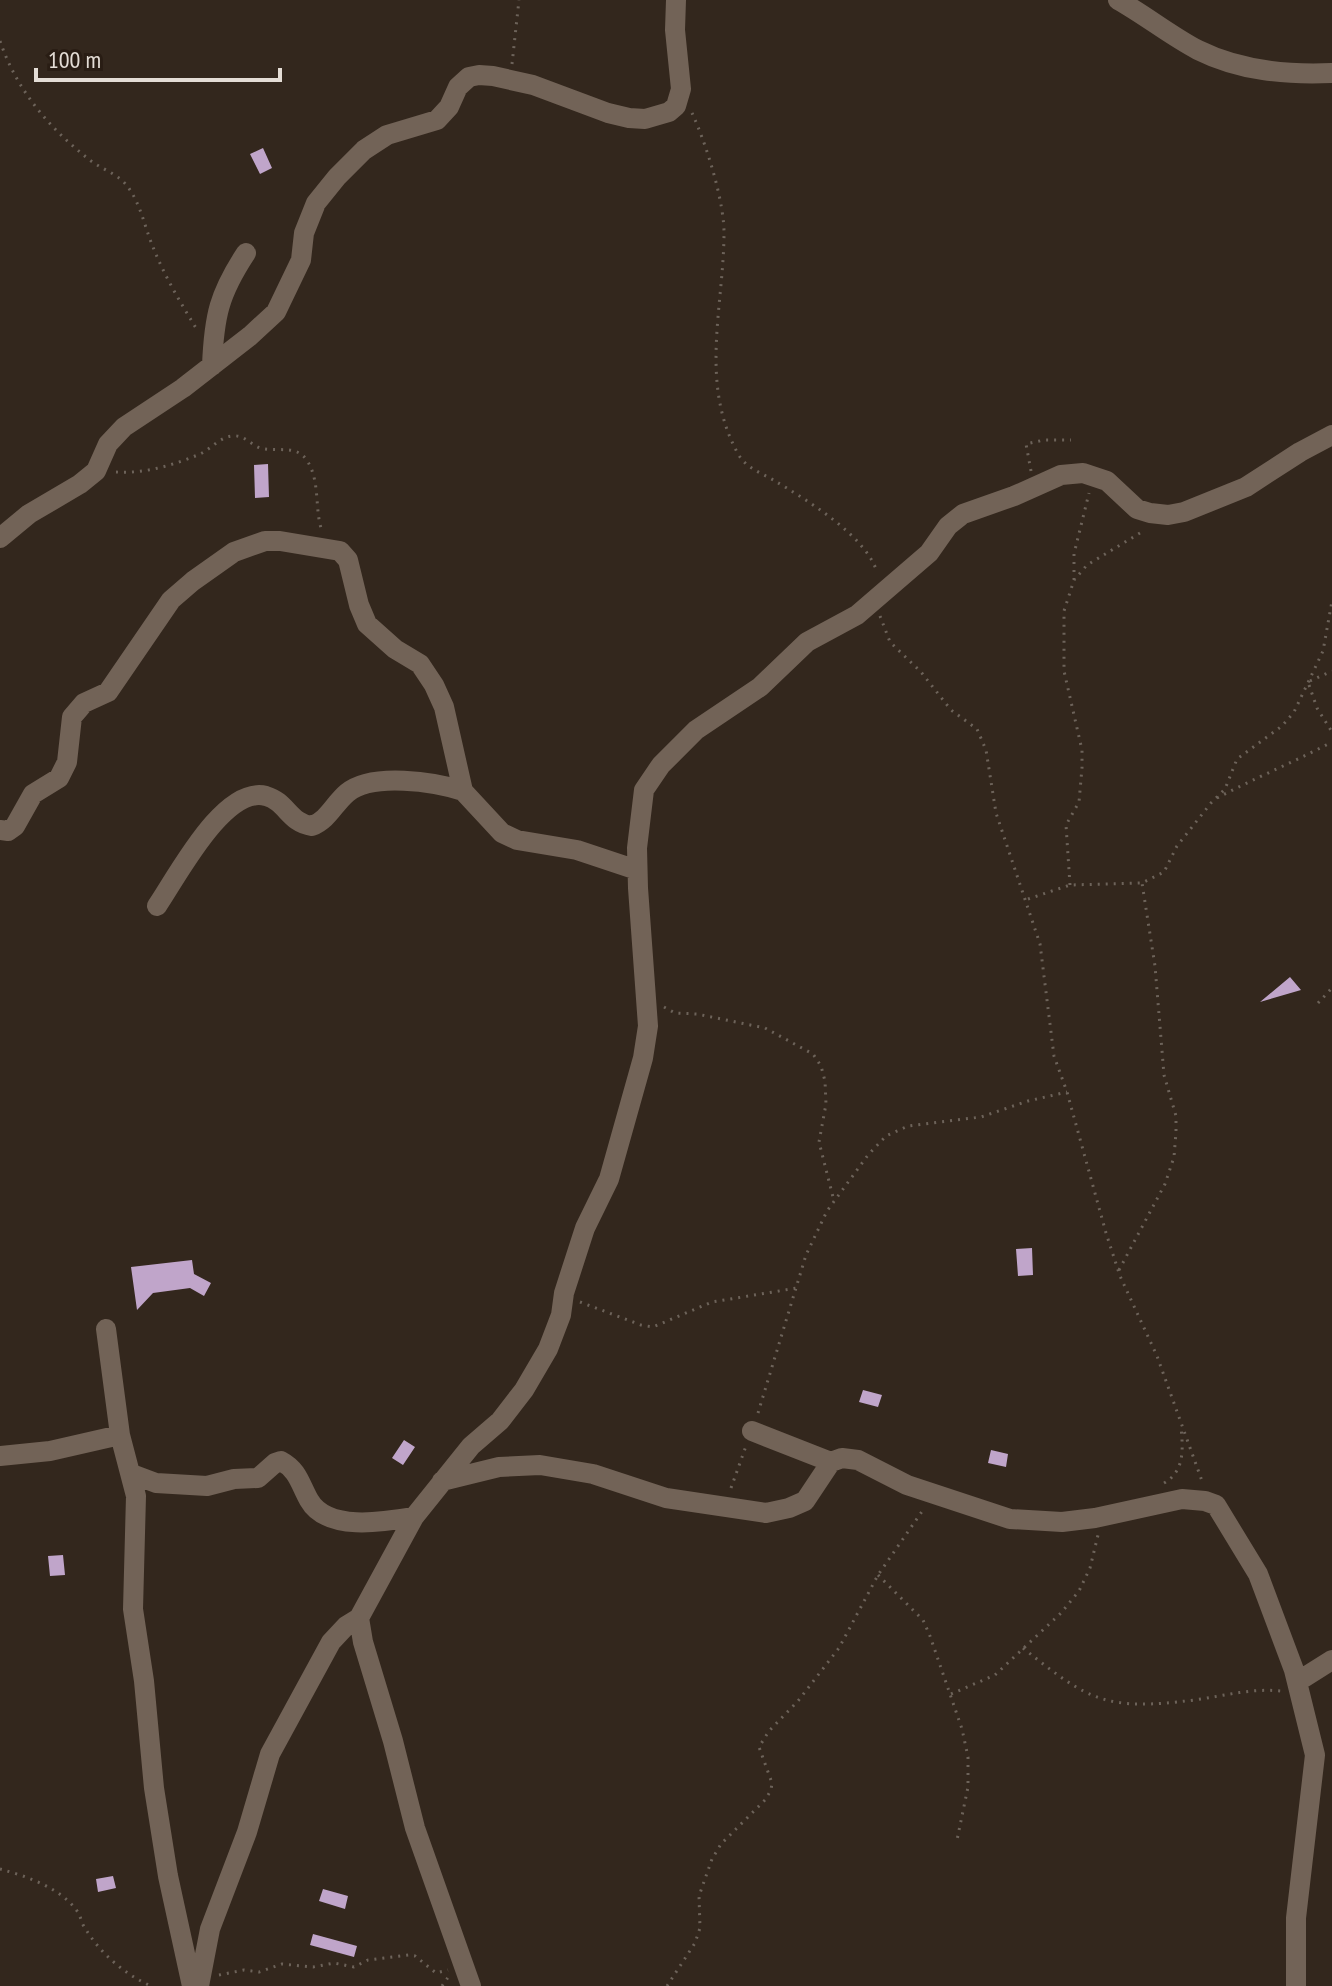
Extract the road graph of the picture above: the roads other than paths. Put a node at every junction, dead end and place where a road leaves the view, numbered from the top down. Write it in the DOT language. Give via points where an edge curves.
graph roads {
  1 [pos="676,0"];
  2 [pos="1118,0"];
  3 [pos="1332,73"];
  4 [pos="246,253"];
  5 [pos="212,360"];
  6 [pos="1332,435"];
  7 [pos="0,538"];
  8 [pos="463,791"];
  9 [pos="0,830"];
  10 [pos="637,870"];
  11 [pos="157,906"];
  12 [pos="106,1329"];
  13 [pos="752,1431"];
  14 [pos="120,1435"];
  15 [pos="0,1456"];
  16 [pos="831,1462"];
  17 [pos="132,1474"];
  18 [pos="442,1481"];
  19 [pos="414,1517"];
  20 [pos="359,1618"];
  21 [pos="1332,1660"];
  22 [pos="1299,1687"];
  23 [pos="197,1984"];
  24 [pos="471,1986"];
  25 [pos="1296,1986"];
  1 -- 5 [label="street" via="681,89 669,112 645,119 608,113 533,85 469,77 437,120 387,135 364,150 316,203 301,260 276,312"];
  2 -- 3 [label="street" via="1198,50 1252,70"];
  4 -- 5 [label="street" via="219,303"];
  5 -- 7 [label="street" via="124,427 108,444 96,471"];
  6 -- 10 [label="street" via="1246,487 1168,515 1137,509 1118,489 1083,473 1061,475 955,518 929,553 857,615 807,642 760,687 696,730 661,765 644,790"];
  8 -- 9 [label="street" via="434,685 420,664 367,624 348,560 340,551 265,541 234,552 164,610 108,692 77,709 59,778 33,794 15,826"];
  8 -- 10 [label="street" via="502,833 517,840 577,850"];
  8 -- 11 [label="street" via="416,782 364,784 312,826 294,820 268,797 243,799 210,827"];
  10 -- 18 [label="street" via="648,1026 609,1179 585,1228 548,1349 500,1421"];
  12 -- 14 [label="street"];
  13 -- 16 [label="street"];
  14 -- 15 [label="street"];
  14 -- 17 [label="street"];
  16 -- 18 [label="street" via="805,1501 766,1513 666,1498 593,1474 540,1465 499,1467"];
  16 -- 22 [label="street" via="858,1460 907,1485 1010,1519 1062,1522 1182,1499 1216,1505 1258,1574"];
  17 -- 19 [label="street" via="156,1483 207,1486 258,1478 281,1461 294,1470 310,1504 338,1520 364,1523"];
  17 -- 23 [label="street" via="133,1609 154,1788 165,1860"];
  18 -- 19 [label="street"];
  19 -- 20 [label="street"];
  20 -- 23 [label="street" via="331,1642 270,1754 210,1929"];
  20 -- 24 [label="street" via="415,1828"];
  21 -- 22 [label="street"];
  22 -- 25 [label="street" via="1315,1755 1296,1918"];
}
